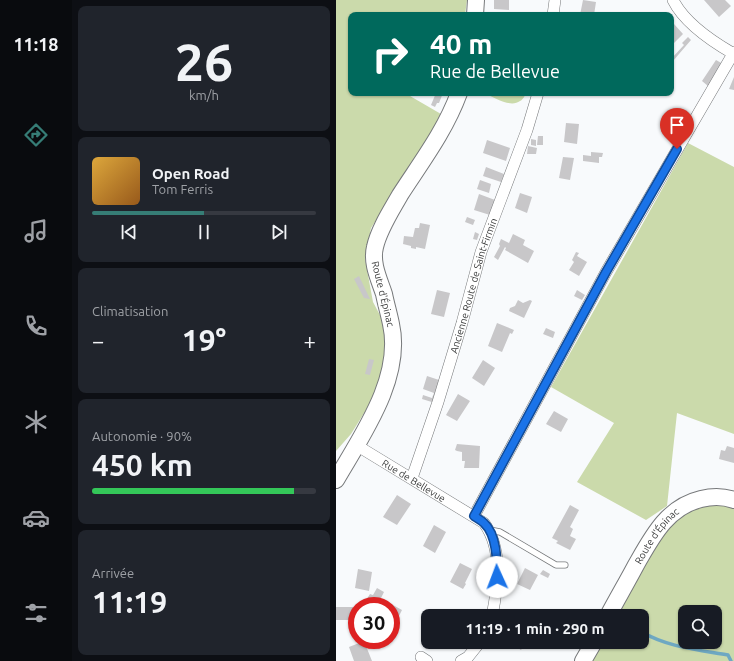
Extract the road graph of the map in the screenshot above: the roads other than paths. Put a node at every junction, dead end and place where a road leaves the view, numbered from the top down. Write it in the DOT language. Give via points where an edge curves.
graph roads {
  1 [pos="476,0"];
  2 [pos="555,0"];
  3 [pos="673,0"];
  4 [pos="475,12"];
  5 [pos="554,12"];
  6 [pos="734,53"];
  7 [pos="458,96"];
  8 [pos="537,96"];
  9 [pos="356,445"];
  10 [pos="338,474"];
  11 [pos="412,478"];
  12 [pos="734,500"];
  13 [pos="474,516"];
  14 [pos="490,530"];
  15 [pos="566,565"];
  16 [pos="493,609"];
  17 [pos="612,609"];
  18 [pos="475,649"];
  19 [pos="590,649"];
  20 [pos="461,661"];
  21 [pos="583,661"];
  1 -- 4 [label="main road"];
  2 -- 5 [label="street"];
  3 -- 6 [label="street" via="701,32"];
  6 -- 13 [label="street" via="606,272"];
  7 -- 9 [label="main road, Route d'Épinac" via="442,132 392,209 375,247 374,260 394,340 393,357 383,392"];
  8 -- 11 [label="street, Ancienne Route de Saint-Firmin" via="481,252 438,402"];
  9 -- 10 [label="main road, Route d'Épinac"];
  9 -- 11 [label="street, Rue de Bellevue"];
  11 -- 13 [label="street, Rue de Bellevue"];
  12 -- 17 [label="main road, Route d'Épinac" via="709,497 695,500 666,518"];
  13 -- 14 [label="street, Rue de Bellevue"];
  14 -- 15 [label="lane" via="500,532 556,565"];
  14 -- 16 [label="street" via="497,563 497,590"];
  18 -- 20 [label="street" via="468,658"];
  19 -- 21 [label="main road"];
}
